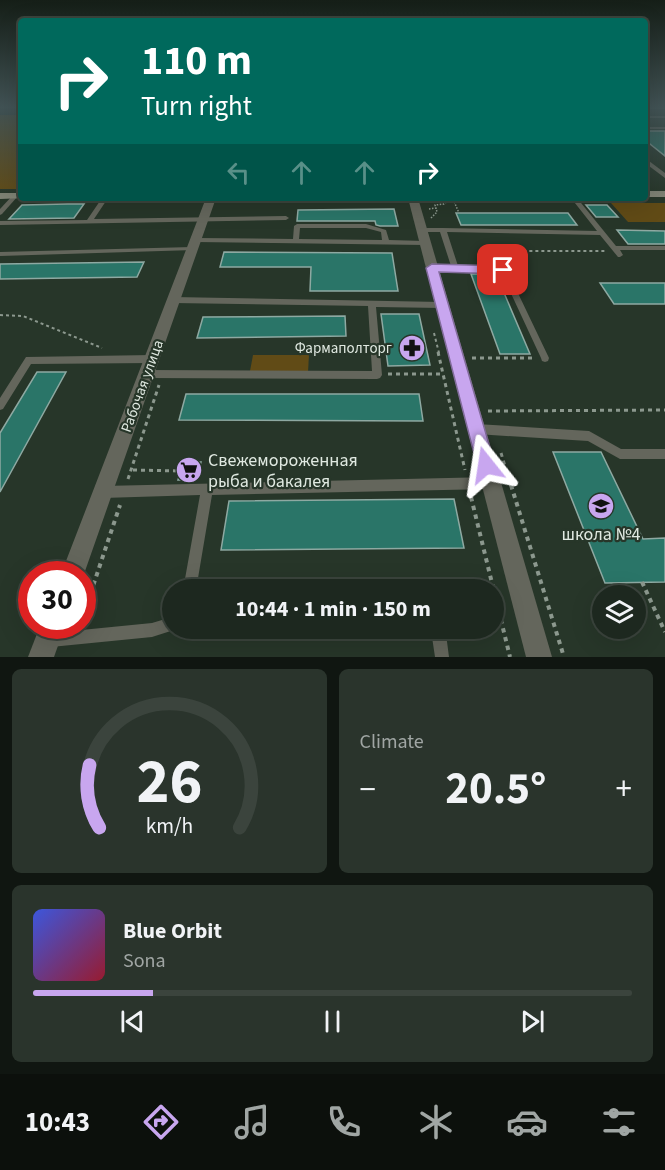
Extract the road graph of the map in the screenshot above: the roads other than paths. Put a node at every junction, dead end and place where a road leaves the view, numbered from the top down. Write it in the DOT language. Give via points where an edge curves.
graph roads {
  1 [pos="648,162"];
  2 [pos="665,176"];
  3 [pos="648,194"];
  4 [pos="665,194"];
  5 [pos="0,196"];
  6 [pos="18,196"];
  7 [pos="103,201"];
  8 [pos="211,201"];
  9 [pos="414,201"];
  10 [pos="576,201"];
  11 [pos="0,213"];
  12 [pos="286,218"];
  13 [pos="208,219"];
  14 [pos="89,222"];
  15 [pos="0,223"];
  16 [pos="422,230"];
  17 [pos="443,230"];
  18 [pos="603,233"];
  19 [pos="296,242"];
  20 [pos="386,243"];
  21 [pos="425,243"];
  22 [pos="194,245"];
  23 [pos="665,248"];
  24 [pos="0,254"];
  25 [pos="432,268"];
  26 [pos="455,268"];
  27 [pos="173,300"];
  28 [pos="372,304"];
  29 [pos="435,305"];
  30 [pos="544,358"];
  31 [pos="154,369"];
  32 [pos="0,406"];
  33 [pos="485,429"];
  34 [pos="665,454"];
  35 [pos="491,483"];
  36 [pos="207,489"];
  37 [pos="102,492"];
  38 [pos="77,561"];
  39 [pos="191,579"];
  40 [pos="162,627"];
  41 [pos="440,639"];
  42 [pos="47,641"];
  43 [pos="442,657"];
  44 [pos="539,657"];
  1 -- 2 [label="lane"];
  3 -- 4 [label="main road"];
  5 -- 6 [label="main road"];
  6 -- 11 [label="lane"];
  7 -- 14 [label="lane"];
  8 -- 13 [label="street, Рабочая улица"];
  9 -- 16 [label="street"];
  10 -- 18 [label="lane"];
  12 -- 13 [label="lane"];
  13 -- 14 [label="lane"];
  13 -- 22 [label="street, Рабочая улица"];
  14 -- 15 [label="lane"];
  16 -- 17 [label="lane"];
  16 -- 21 [label="street"];
  17 -- 18 [label="lane"];
  17 -- 26 [label="lane"];
  18 -- 23 [label="lane" via="616,251"];
  19 -- 20 [label="lane"];
  19 -- 20 [label="lane" via="297,226 366,226 384,231"];
  19 -- 22 [label="lane"];
  20 -- 21 [label="lane"];
  21 -- 25 [label="street"];
  22 -- 24 [label="lane"];
  22 -- 27 [label="street, Рабочая улица"];
  25 -- 26 [label="lane"];
  25 -- 29 [label="street"];
  26 -- 30 [label="lane" via="503,270"];
  27 -- 28 [label="lane"];
  27 -- 31 [label="street, Рабочая улица"];
  28 -- 29 [label="lane"];
  28 -- 31 [label="lane" via="376,375"];
  29 -- 33 [label="street"];
  31 -- 32 [label="lane" via="132,360 29,360"];
  31 -- 37 [label="street, Рабочая улица"];
  33 -- 34 [label="lane" via="589,436 620,454"];
  33 -- 35 [label="street"];
  35 -- 36 [label="lane"];
  35 -- 44 [label="street"];
  36 -- 37 [label="lane"];
  36 -- 39 [label="lane"];
  37 -- 38 [label="street, Рабочая улица"];
  40 -- 42 [label="lane"];
  41 -- 43 [label="lane"];
}
